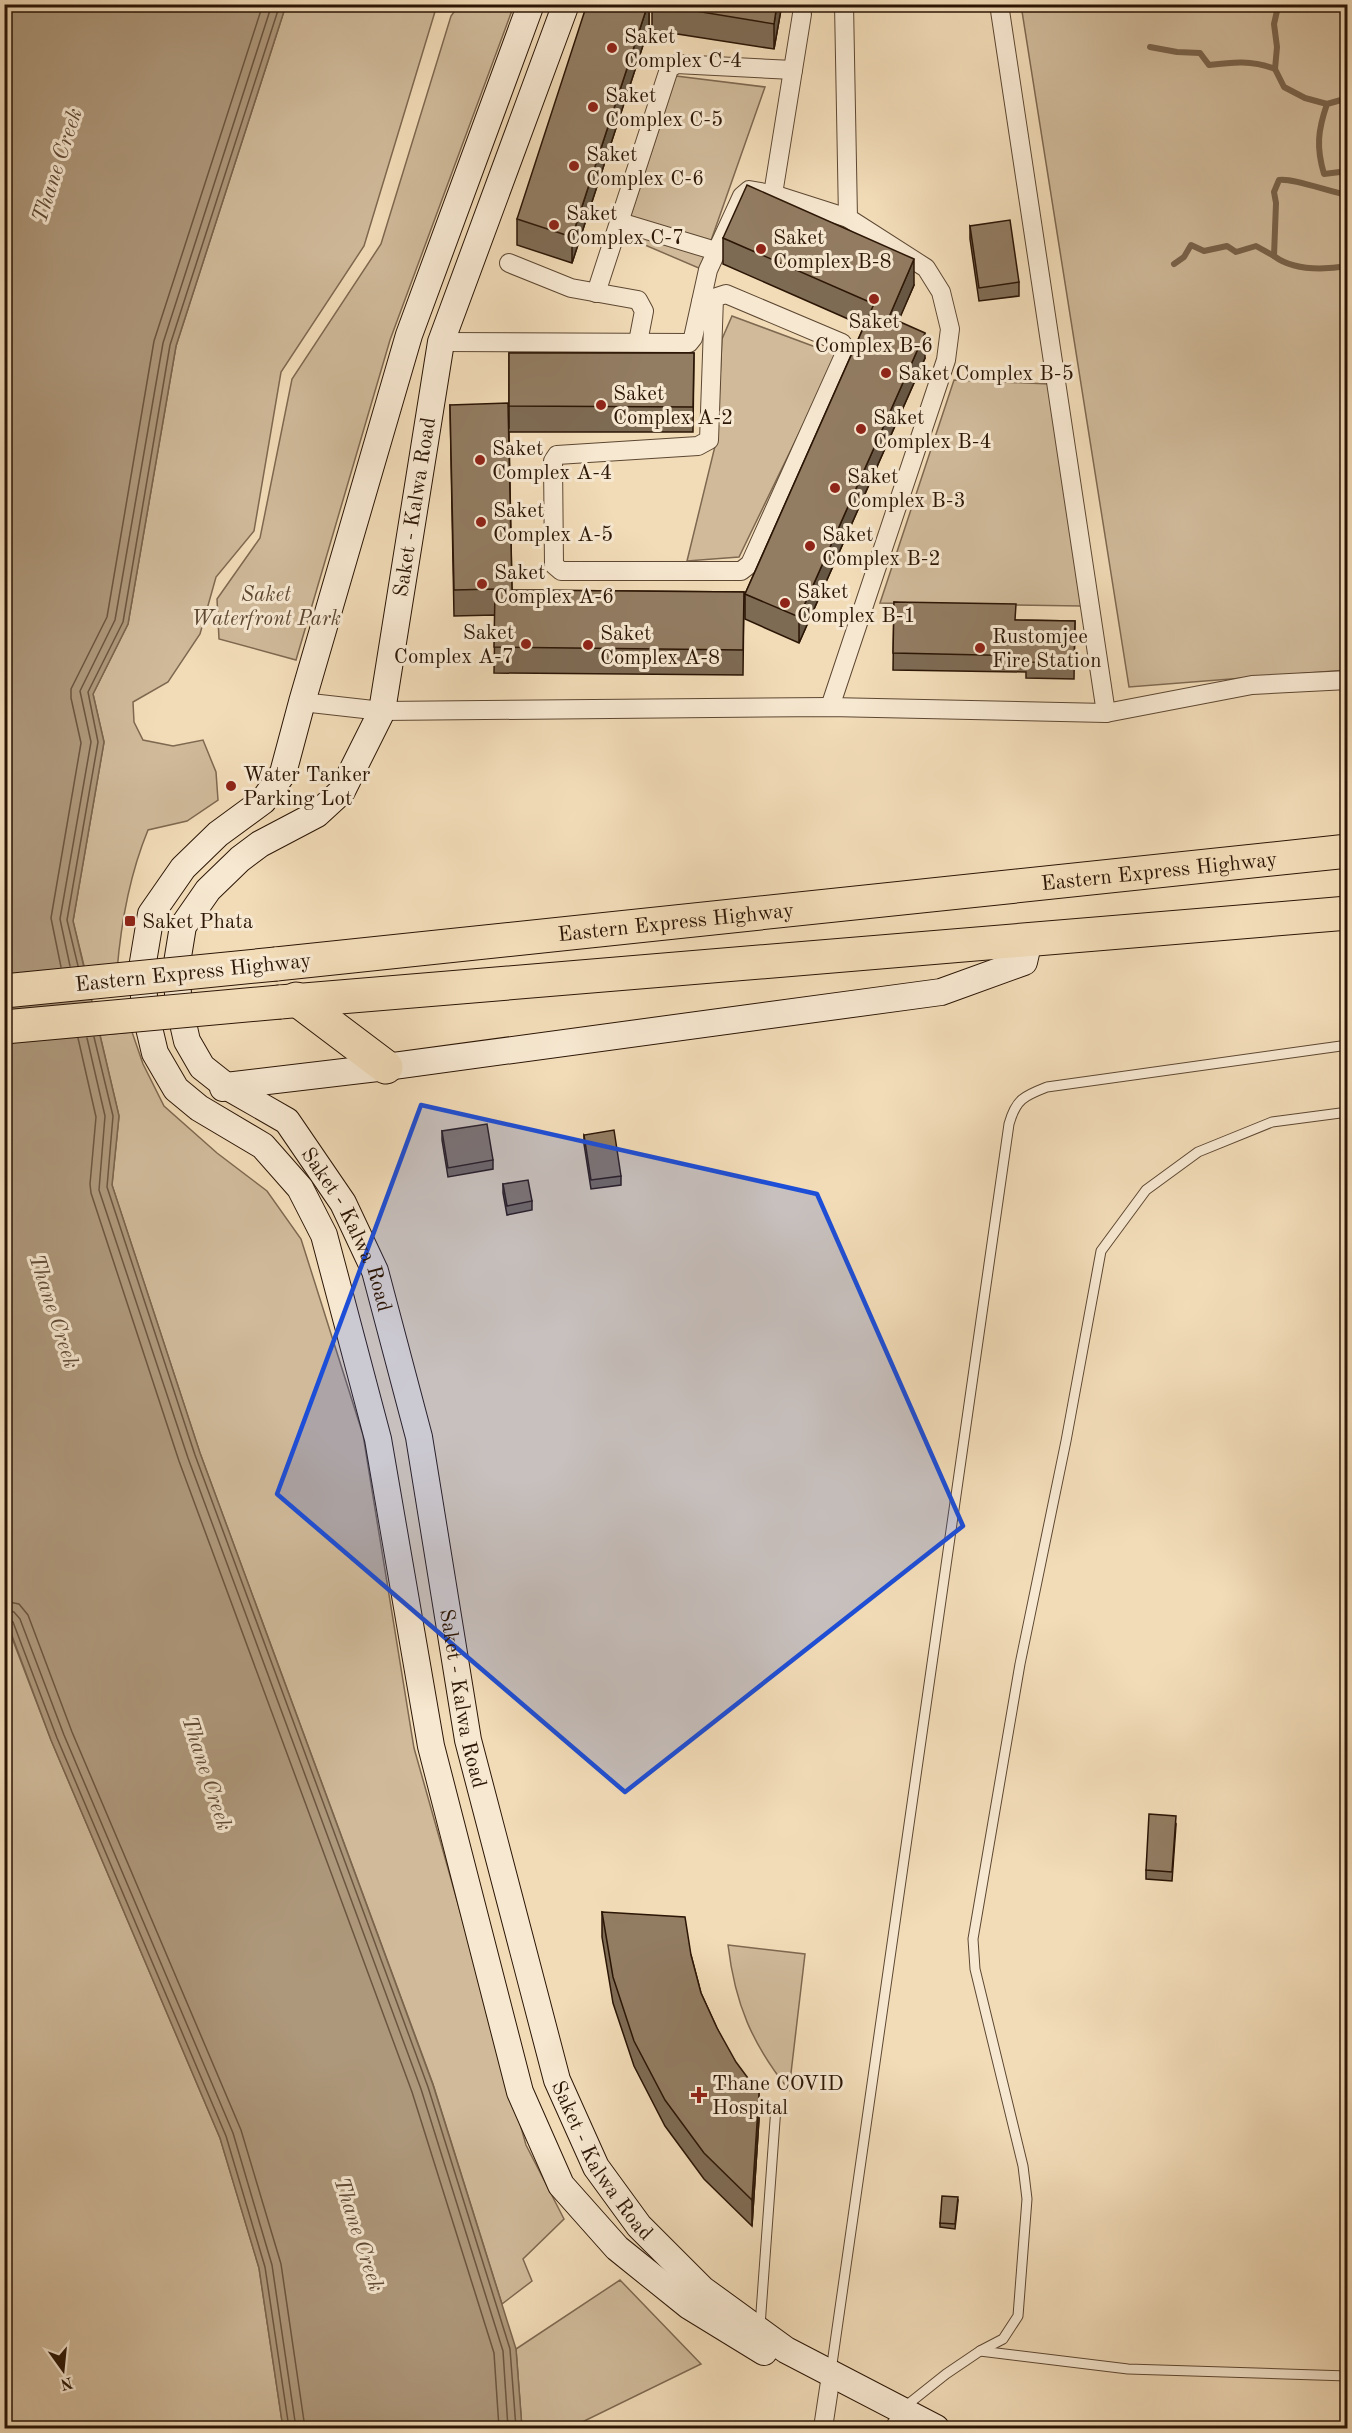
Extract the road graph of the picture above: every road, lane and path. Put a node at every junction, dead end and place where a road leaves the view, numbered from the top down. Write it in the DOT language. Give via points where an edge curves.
graph roads {
  1 [pos="531,4"];
  2 [pos="566,4"];
  3 [pos="844,4"];
  4 [pos="999,4"];
  5 [pos="802,14"];
  6 [pos="793,70"];
  7 [pos="773,194"];
  8 [pos="849,218"];
  9 [pos="620,222"];
  10 [pos="716,251"];
  11 [pos="509,263"];
  12 [pos="596,292"];
  13 [pos="707,300"];
  14 [pos="441,342"];
  15 [pos="638,342"];
  16 [pos="1347,680"];
  17 [pos="302,702"];
  18 [pos="830,706"];
  19 [pos="382,711"];
  20 [pos="1106,713"];
  21 [pos="1347,851"];
  22 [pos="1347,913"];
  23 [pos="1029,939"];
  24 [pos="4,991"];
  25 [pos="288,1000"];
  26 [pos="4,1028"];
  27 [pos="1347,1045"];
  28 [pos="386,1067"];
  29 [pos="226,1086"];
  30 [pos="199,1108"];
  31 [pos="1347,1112"];
  32 [pos="322,1173"];
  33 [pos="300,1188"];
  34 [pos="463,1711"];
  35 [pos="426,1718"];
  36 [pos="776,2107"];
  37 [pos="639,2226"];
  38 [pos="616,2248"];
  39 [pos="754,2337"];
  40 [pos="980,2351"];
  41 [pos="1347,2376"];
  42 [pos="830,2380"];
  43 [pos="898,2420"];
  44 [pos="823,2428"];
  45 [pos="936,2428"];
  1 -- 17 [label="main road, Saket - Kalwa Road" via="409,334"];
  2 -- 14 [label="main road, Saket - Kalwa Road"];
  3 -- 8 [label="street"];
  4 -- 20 [label="street"];
  5 -- 6 [label="street"];
  6 -- 7 [label="street"];
  6 -- 9 [label="street" via="676,64 669,69"];
  7 -- 8 [label="street"];
  7 -- 10 [label="street" via="749,190 742,196"];
  8 -- 18 [label="street" via="926,268 941,292 950,329 946,360"];
  9 -- 10 [label="street"];
  9 -- 12 [label="street"];
  10 -- 13 [label="street" via="708,270"];
  11 -- 12 [label="street" via="571,288"];
  12 -- 15 [label="street" via="638,300 644,311"];
  13 -- 13 [label="street" via="726,294 842,343 846,351 750,564 741,572 561,571 554,565 553,461 557,455 698,446 709,440"];
  13 -- 15 [label="street" via="689,343"];
  14 -- 15 [label="street"];
  14 -- 19 [label="main road, Saket - Kalwa Road"];
  16 -- 20 [label="street" via="1252,685"];
  17 -- 19 [label="street"];
  17 -- 30 [label="main road, Saket - Kalwa Road" via="283,773 263,801 218,834 183,868 151,914 142,968 145,1011 155,1053 176,1089"];
  18 -- 19 [label="street"];
  18 -- 20 [label="street"];
  19 -- 29 [label="main road, Saket - Kalwa Road" via="342,791 317,814 240,859 208,890 183,926 176,969 178,1006 187,1041 202,1067"];
  21 -- 24 [label="highway, Eastern Express Highway, bridge"];
  22 -- 23 [label="highway, Eastern Express Highway"];
  23 -- 25 [label="highway, Eastern Express Highway"];
  23 -- 28 [label="main road" via="1024,962 941,992"];
  25 -- 26 [label="highway, Eastern Express Highway, bridge"];
  25 -- 28 [label="highway"];
  27 -- 42 [label="lane" via="1047,1087 1027,1095 1014,1106"];
  28 -- 29 [label="main road"];
  29 -- 30 [label="main road"];
  29 -- 32 [label="main road, Saket - Kalwa Road" via="287,1121"];
  30 -- 33 [label="main road, Saket - Kalwa Road" via="263,1146"];
  31 -- 40 [label="lane" via="1272,1122 1198,1152 1146,1190 1101,1251 1020,1664 973,1939 975,1969 1023,2166 1027,2199 1018,2316 1003,2339"];
  32 -- 33 [label="main road"];
  32 -- 34 [label="main road, Saket - Kalwa Road" via="343,1203 375,1271 419,1437"];
  33 -- 35 [label="main road, Saket - Kalwa Road" via="324,1235 378,1439"];
  34 -- 35 [label="main road"];
  34 -- 37 [label="main road, Saket - Kalwa Road" via="557,2080 596,2167"];
  35 -- 38 [label="main road, Saket - Kalwa Road" via="520,2092 561,2185"];
  36 -- 39 [label="lane"];
  37 -- 38 [label="main road"];
  37 -- 39 [label="main road, Saket - Kalwa Road"];
  38 -- 39 [label="main road, Saket - Kalwa Road" via="689,2306"];
  39 -- 42 [label="main road, Saket - Kalwa Road" via="786,2350"];
  40 -- 41 [label="lane" via="1128,2369"];
  40 -- 43 [label="lane"];
  42 -- 43 [label="main road, Saket - Kalwa Road"];
  42 -- 44 [label="street"];
  43 -- 45 [label="main road, Saket - Kalwa Road"];
}
